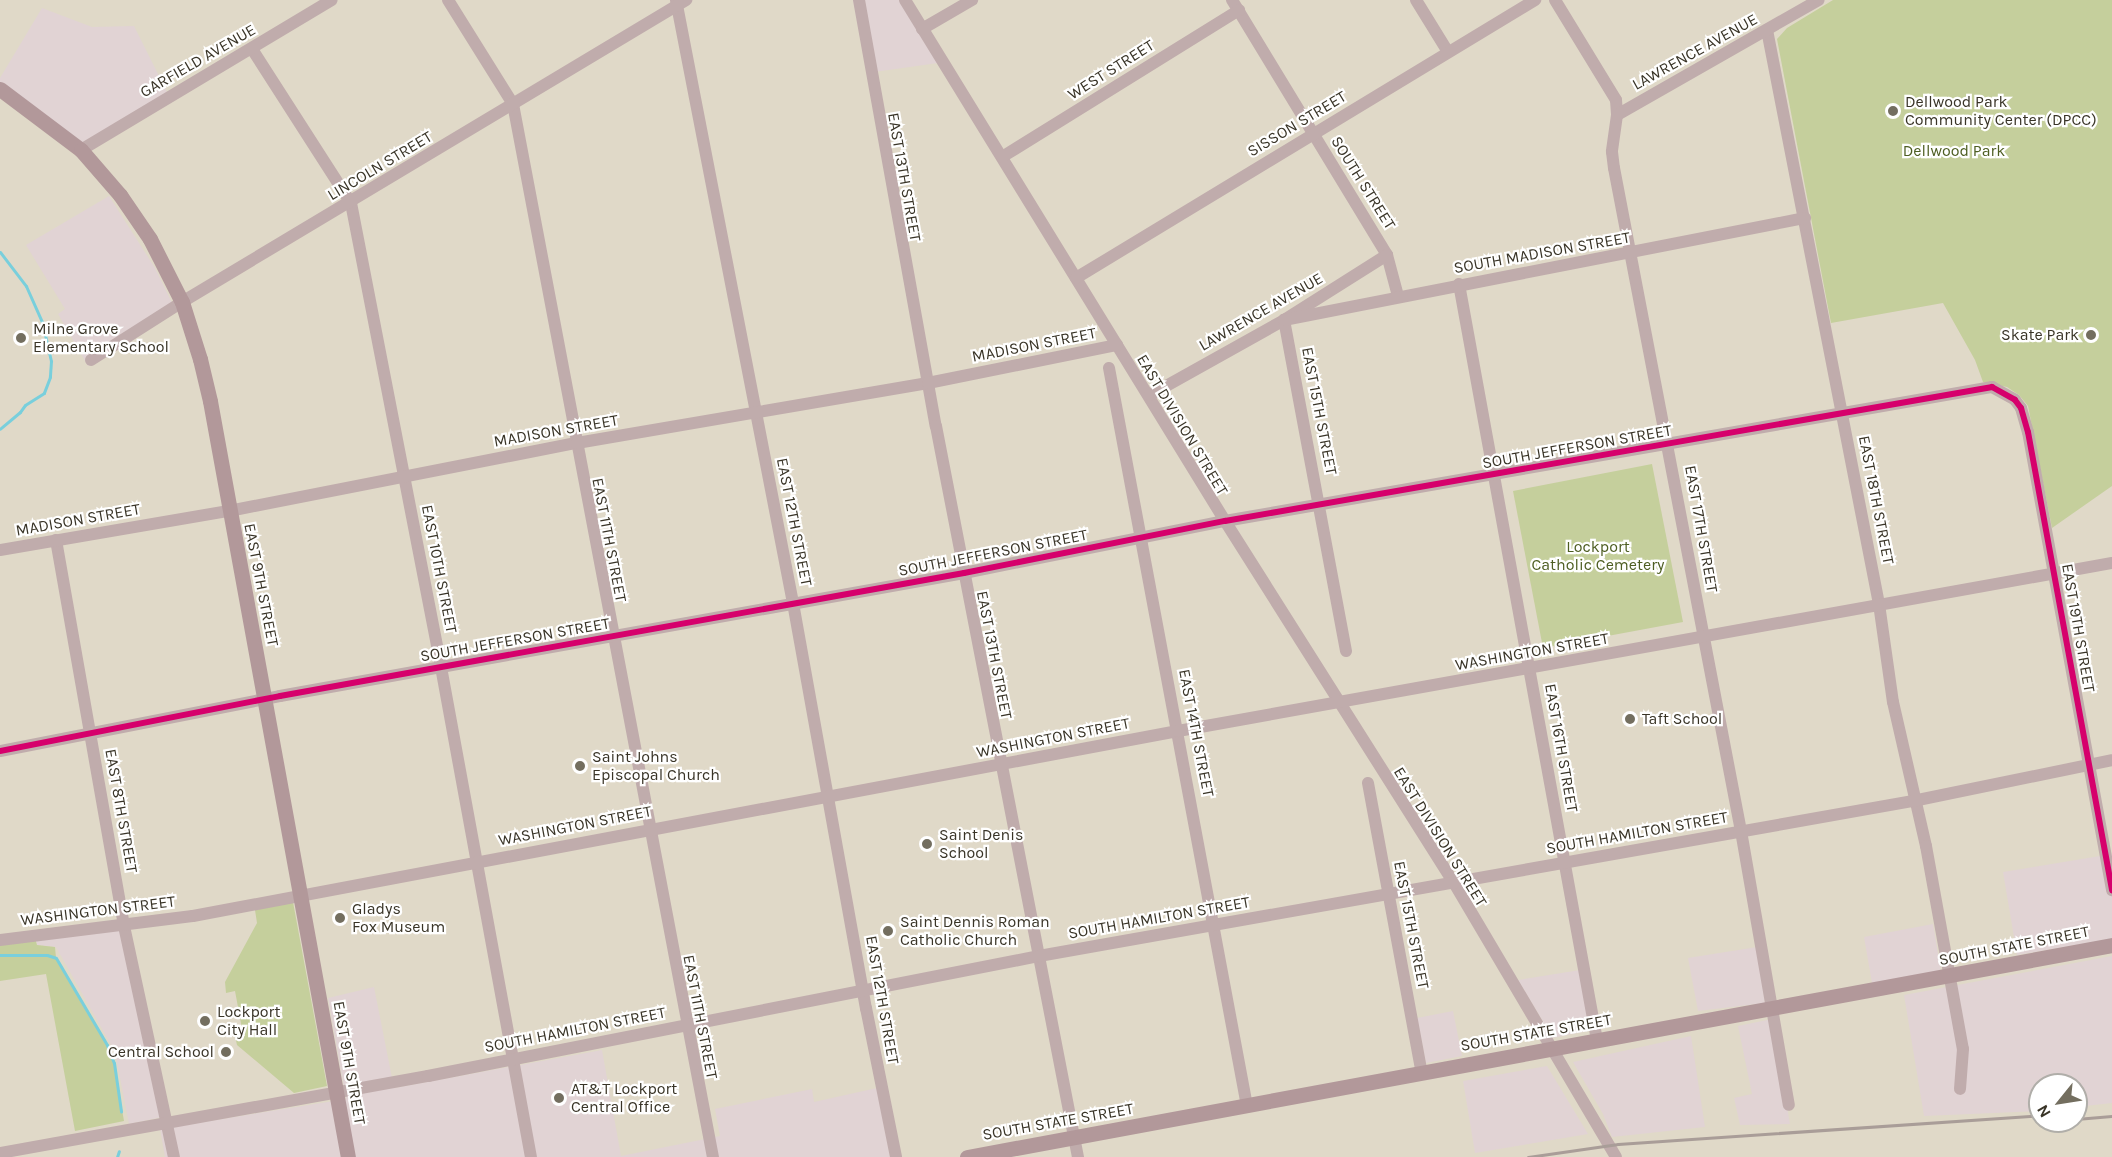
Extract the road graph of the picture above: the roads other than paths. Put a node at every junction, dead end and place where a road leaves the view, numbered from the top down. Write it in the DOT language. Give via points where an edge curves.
graph roads {
  1 [pos="332,0"];
  2 [pos="448,0"];
  3 [pos="859,0"];
  4 [pos="905,0"];
  5 [pos="972,0"];
  6 [pos="1416,0"];
  7 [pos="1535,0"];
  8 [pos="1555,0"];
  9 [pos="1819,0"];
  10 [pos="680,2"];
  11 [pos="1236,5"];
  12 [pos="922,29"];
  13 [pos="1767,30"];
  14 [pos="252,49"];
  15 [pos="1448,51"];
  16 [pos="0,89"];
  17 [pos="513,104"];
  18 [pos="1617,115"];
  19 [pos="1313,134"];
  20 [pos="81,150"];
  21 [pos="1002,157"];
  22 [pos="351,203"];
  23 [pos="1805,218"];
  24 [pos="1631,254"];
  25 [pos="1387,255"];
  26 [pos="1076,278"];
  27 [pos="1459,284"];
  28 [pos="1398,296"];
  29 [pos="182,302"];
  30 [pos="1284,320"];
  31 [pos="1117,345"];
  32 [pos="91,360"];
  33 [pos="1109,368"];
  34 [pos="928,383"];
  35 [pos="1992,387"];
  36 [pos="1150,395"];
  37 [pos="755,414"];
  38 [pos="1843,414"];
  39 [pos="577,443"];
  40 [pos="1669,444"];
  41 [pos="404,475"];
  42 [pos="1496,476"];
  43 [pos="1321,507"];
  44 [pos="229,511"];
  45 [pos="1225,521"];
  46 [pos="1142,538"];
  47 [pos="56,540"];
  48 [pos="0,550"];
  49 [pos="2112,563"];
  50 [pos="964,573"];
  51 [pos="2055,574"];
  52 [pos="793,603"];
  53 [pos="1880,604"];
  54 [pos="614,636"];
  55 [pos="1704,637"];
  56 [pos="1346,651"];
  57 [pos="441,667"];
  58 [pos="1529,669"];
  59 [pos="264,699"];
  60 [pos="1339,704"];
  61 [pos="1178,731"];
  62 [pos="91,732"];
  63 [pos="0,751"];
  64 [pos="2112,760"];
  65 [pos="1002,765"];
  66 [pos="2090,765"];
  67 [pos="1368,783"];
  68 [pos="828,796"];
  69 [pos="1913,801"];
  70 [pos="651,828"];
  71 [pos="1741,831"];
  72 [pos="478,861"];
  73 [pos="1563,863"];
  74 [pos="1454,883"];
  75 [pos="2112,890"];
  76 [pos="1388,894"];
  77 [pos="301,895"];
  78 [pos="1215,924"];
  79 [pos="124,926"];
  80 [pos="0,940"];
  81 [pos="2112,945"];
  82 [pos="1039,956"];
  83 [pos="1949,976"];
  84 [pos="864,990"];
  85 [pos="1773,1009"];
  86 [pos="688,1026"];
  87 [pos="1597,1041"];
  88 [pos="1553,1047"];
  89 [pos="513,1059"];
  90 [pos="1422,1072"];
  91 [pos="1960,1089"];
  92 [pos="336,1093"];
  93 [pos="1789,1105"];
  94 [pos="1247,1106"];
  95 [pos="167,1124"];
  96 [pos="1075,1137"];
  97 [pos="0,1154"];
  98 [pos="174,1157"];
  99 [pos="348,1157"];
  100 [pos="531,1157"];
  101 [pos="713,1157"];
  102 [pos="896,1157"];
  103 [pos="967,1157"];
  104 [pos="1078,1157"];
  105 [pos="1616,1157"];
  1 -- 14 [label="street, GARFIELD AVENUE"];
  2 -- 17 [label="street, EAST 11TH STREET"];
  3 -- 34 [label="street, EAST 13TH STREET"];
  4 -- 12 [label="street, EAST DIVISION STREET"];
  5 -- 12 [label="street"];
  6 -- 15 [label="street"];
  7 -- 15 [label="street, SISSON STREET"];
  8 -- 18 [label="street, EAST 17TH STREET" via="1616,100"];
  9 -- 13 [label="street, LAWRENCE AVENUE"];
  10 -- 17 [label="street, LINCOLN STREET"];
  10 -- 37 [label="street, EAST 12TH STREET"];
  11 -- 19 [label="street, SOUTH STREET"];
  11 -- 21 [label="street, WEST STREET"];
  12 -- 21 [label="street, EAST DIVISION STREET"];
  13 -- 18 [label="street, LAWRENCE AVENUE"];
  13 -- 23 [label="street, EAST 18TH STREET"];
  14 -- 20 [label="street, GARFIELD AVENUE"];
  14 -- 22 [label="street, EAST 10TH STREET"];
  15 -- 19 [label="street, SISSON STREET"];
  16 -- 20 [label="main road, EAST 9TH STREET"];
  17 -- 22 [label="street, LINCOLN STREET"];
  17 -- 39 [label="street, EAST 11TH STREET"];
  18 -- 24 [label="street, EAST 17TH STREET" via="1612,152"];
  19 -- 25 [label="street, SOUTH STREET"];
  19 -- 26 [label="street, SISSON STREET"];
  20 -- 29 [label="main road, EAST 9TH STREET" via="120,195 150,239"];
  21 -- 26 [label="street, EAST DIVISION STREET"];
  22 -- 29 [label="street, LINCOLN STREET"];
  22 -- 41 [label="street, EAST 10TH STREET"];
  23 -- 24 [label="street, SOUTH MADISON STREET"];
  23 -- 38 [label="street, EAST 18TH STREET"];
  24 -- 27 [label="street, SOUTH MADISON STREET"];
  24 -- 40 [label="street, EAST 17TH STREET"];
  25 -- 28 [label="street, SOUTH STREET"];
  25 -- 30 [label="street, LAWRENCE AVENUE"];
  26 -- 31 [label="street, EAST DIVISION STREET"];
  27 -- 28 [label="street, SOUTH MADISON STREET"];
  27 -- 42 [label="street, EAST 16TH STREET"];
  28 -- 30 [label="street, SOUTH MADISON STREET"];
  29 -- 32 [label="street, LINCOLN STREET"];
  29 -- 44 [label="main road, EAST 9TH STREET" via="205,380"];
  30 -- 36 [label="street, LAWRENCE AVENUE"];
  30 -- 43 [label="street, EAST 15TH STREET"];
  31 -- 34 [label="street, MADISON STREET"];
  31 -- 36 [label="street, EAST DIVISION STREET"];
  33 -- 46 [label="street, EAST 14TH STREET"];
  34 -- 37 [label="street, MADISON STREET"];
  34 -- 50 [label="street, EAST 13TH STREET"];
  35 -- 38 [label="street, SOUTH JEFFERSON STREET"];
  35 -- 51 [label="street, EAST 19TH STREET" via="2015,400 2024,418"];
  36 -- 45 [label="street, EAST DIVISION STREET"];
  37 -- 39 [label="street, MADISON STREET"];
  37 -- 52 [label="street, EAST 12TH STREET"];
  38 -- 40 [label="street, SOUTH JEFFERSON STREET"];
  38 -- 53 [label="street, EAST 18TH STREET"];
  39 -- 41 [label="street, MADISON STREET"];
  39 -- 54 [label="street, EAST 11TH STREET"];
  40 -- 42 [label="street, SOUTH JEFFERSON STREET"];
  40 -- 55 [label="street, EAST 17TH STREET"];
  41 -- 44 [label="street, MADISON STREET"];
  41 -- 57 [label="street, EAST 10TH STREET"];
  42 -- 43 [label="street, SOUTH JEFFERSON STREET"];
  42 -- 58 [label="street, EAST 16TH STREET"];
  43 -- 45 [label="street, SOUTH JEFFERSON STREET"];
  43 -- 56 [label="street, EAST 15TH STREET"];
  44 -- 47 [label="street, MADISON STREET"];
  44 -- 59 [label="main road, EAST 9TH STREET"];
  45 -- 46 [label="street, SOUTH JEFFERSON STREET"];
  45 -- 60 [label="street, EAST DIVISION STREET"];
  46 -- 50 [label="street, SOUTH JEFFERSON STREET"];
  46 -- 61 [label="street, EAST 14TH STREET"];
  47 -- 48 [label="street, MADISON STREET"];
  47 -- 62 [label="street, EAST 8TH STREET"];
  49 -- 51 [label="street, WASHINGTON STREET"];
  50 -- 52 [label="street, SOUTH JEFFERSON STREET"];
  50 -- 65 [label="street, EAST 13TH STREET"];
  51 -- 53 [label="street, WASHINGTON STREET"];
  51 -- 66 [label="street, EAST 19TH STREET"];
  52 -- 54 [label="street, SOUTH JEFFERSON STREET"];
  52 -- 68 [label="street, EAST 12TH STREET"];
  53 -- 55 [label="street, WASHINGTON STREET"];
  53 -- 69 [label="street, EAST 18TH STREET" via="1886,663"];
  54 -- 57 [label="street, SOUTH JEFFERSON STREET"];
  54 -- 70 [label="street, EAST 11TH STREET"];
  55 -- 58 [label="street, WASHINGTON STREET"];
  55 -- 71 [label="street, EAST 17TH STREET"];
  57 -- 59 [label="street, SOUTH JEFFERSON STREET"];
  57 -- 72 [label="street, EAST 10TH STREET"];
  58 -- 60 [label="street, WASHINGTON STREET"];
  58 -- 73 [label="street, EAST 16TH STREET"];
  59 -- 62 [label="street, SOUTH JEFFERSON STREET"];
  59 -- 77 [label="main road, EAST 9TH STREET"];
  60 -- 61 [label="street, WASHINGTON STREET"];
  60 -- 74 [label="street, EAST DIVISION STREET"];
  61 -- 65 [label="street, WASHINGTON STREET"];
  61 -- 78 [label="street, EAST 14TH STREET"];
  62 -- 63 [label="street, SOUTH JEFFERSON STREET"];
  62 -- 79 [label="street, EAST 8TH STREET"];
  64 -- 66 [label="street, SOUTH HAMILTON STREET"];
  65 -- 68 [label="street, WASHINGTON STREET"];
  65 -- 82 [label="street, EAST 13TH STREET"];
  66 -- 69 [label="street, SOUTH HAMILTON STREET"];
  66 -- 75 [label="street, EAST 19TH STREET"];
  67 -- 76 [label="street, EAST 15TH STREET"];
  68 -- 70 [label="street, WASHINGTON STREET"];
  68 -- 84 [label="street, EAST 12TH STREET"];
  69 -- 71 [label="street, SOUTH HAMILTON STREET"];
  69 -- 83 [label="street, EAST 18TH STREET" via="1926,846"];
  70 -- 72 [label="street, WASHINGTON STREET"];
  70 -- 86 [label="street, EAST 11TH STREET"];
  71 -- 73 [label="street, SOUTH HAMILTON STREET"];
  71 -- 85 [label="street, EAST 17TH STREET"];
  72 -- 77 [label="street, WASHINGTON STREET"];
  72 -- 89 [label="street, EAST 10TH STREET"];
  73 -- 74 [label="street, SOUTH HAMILTON STREET"];
  73 -- 87 [label="street, EAST 16TH STREET"];
  74 -- 76 [label="street, SOUTH HAMILTON STREET"];
  74 -- 88 [label="street, EAST DIVISION STREET"];
  76 -- 78 [label="street, SOUTH HAMILTON STREET"];
  76 -- 90 [label="street, EAST 15TH STREET"];
  77 -- 79 [label="street, WASHINGTON STREET"];
  77 -- 92 [label="main road, EAST 9TH STREET"];
  78 -- 82 [label="street, SOUTH HAMILTON STREET"];
  78 -- 94 [label="street, EAST 14TH STREET"];
  79 -- 80 [label="street, WASHINGTON STREET"];
  79 -- 95 [label="street, EAST 8TH STREET"];
  81 -- 83 [label="main road, SOUTH STATE STREET"];
  82 -- 84 [label="street, SOUTH HAMILTON STREET"];
  82 -- 96 [label="street, EAST 13TH STREET"];
  83 -- 85 [label="main road, SOUTH STATE STREET"];
  83 -- 91 [label="street, EAST 18TH STREET" via="1963,1049"];
  84 -- 86 [label="street, SOUTH HAMILTON STREET"];
  84 -- 102 [label="street, EAST 12TH STREET"];
  85 -- 87 [label="main road, SOUTH STATE STREET"];
  85 -- 93 [label="street, EAST 17TH STREET"];
  86 -- 89 [label="street, SOUTH HAMILTON STREET"];
  86 -- 101 [label="street, EAST 11TH STREET"];
  87 -- 88 [label="main road, SOUTH STATE STREET"];
  88 -- 90 [label="main road, SOUTH STATE STREET"];
  88 -- 105 [label="street, EAST DIVISION STREET"];
  89 -- 92 [label="street, SOUTH HAMILTON STREET"];
  89 -- 100 [label="street, EAST 10TH STREET"];
  90 -- 94 [label="main road, SOUTH STATE STREET"];
  92 -- 95 [label="street, SOUTH HAMILTON STREET"];
  92 -- 99 [label="main road, EAST 9TH STREET"];
  94 -- 96 [label="main road, SOUTH STATE STREET"];
  95 -- 97 [label="street, SOUTH HAMILTON STREET"];
  95 -- 98 [label="street, EAST 8TH STREET"];
  96 -- 103 [label="main road, SOUTH STATE STREET"];
  96 -- 104 [label="street, EAST 13TH STREET"];
}
